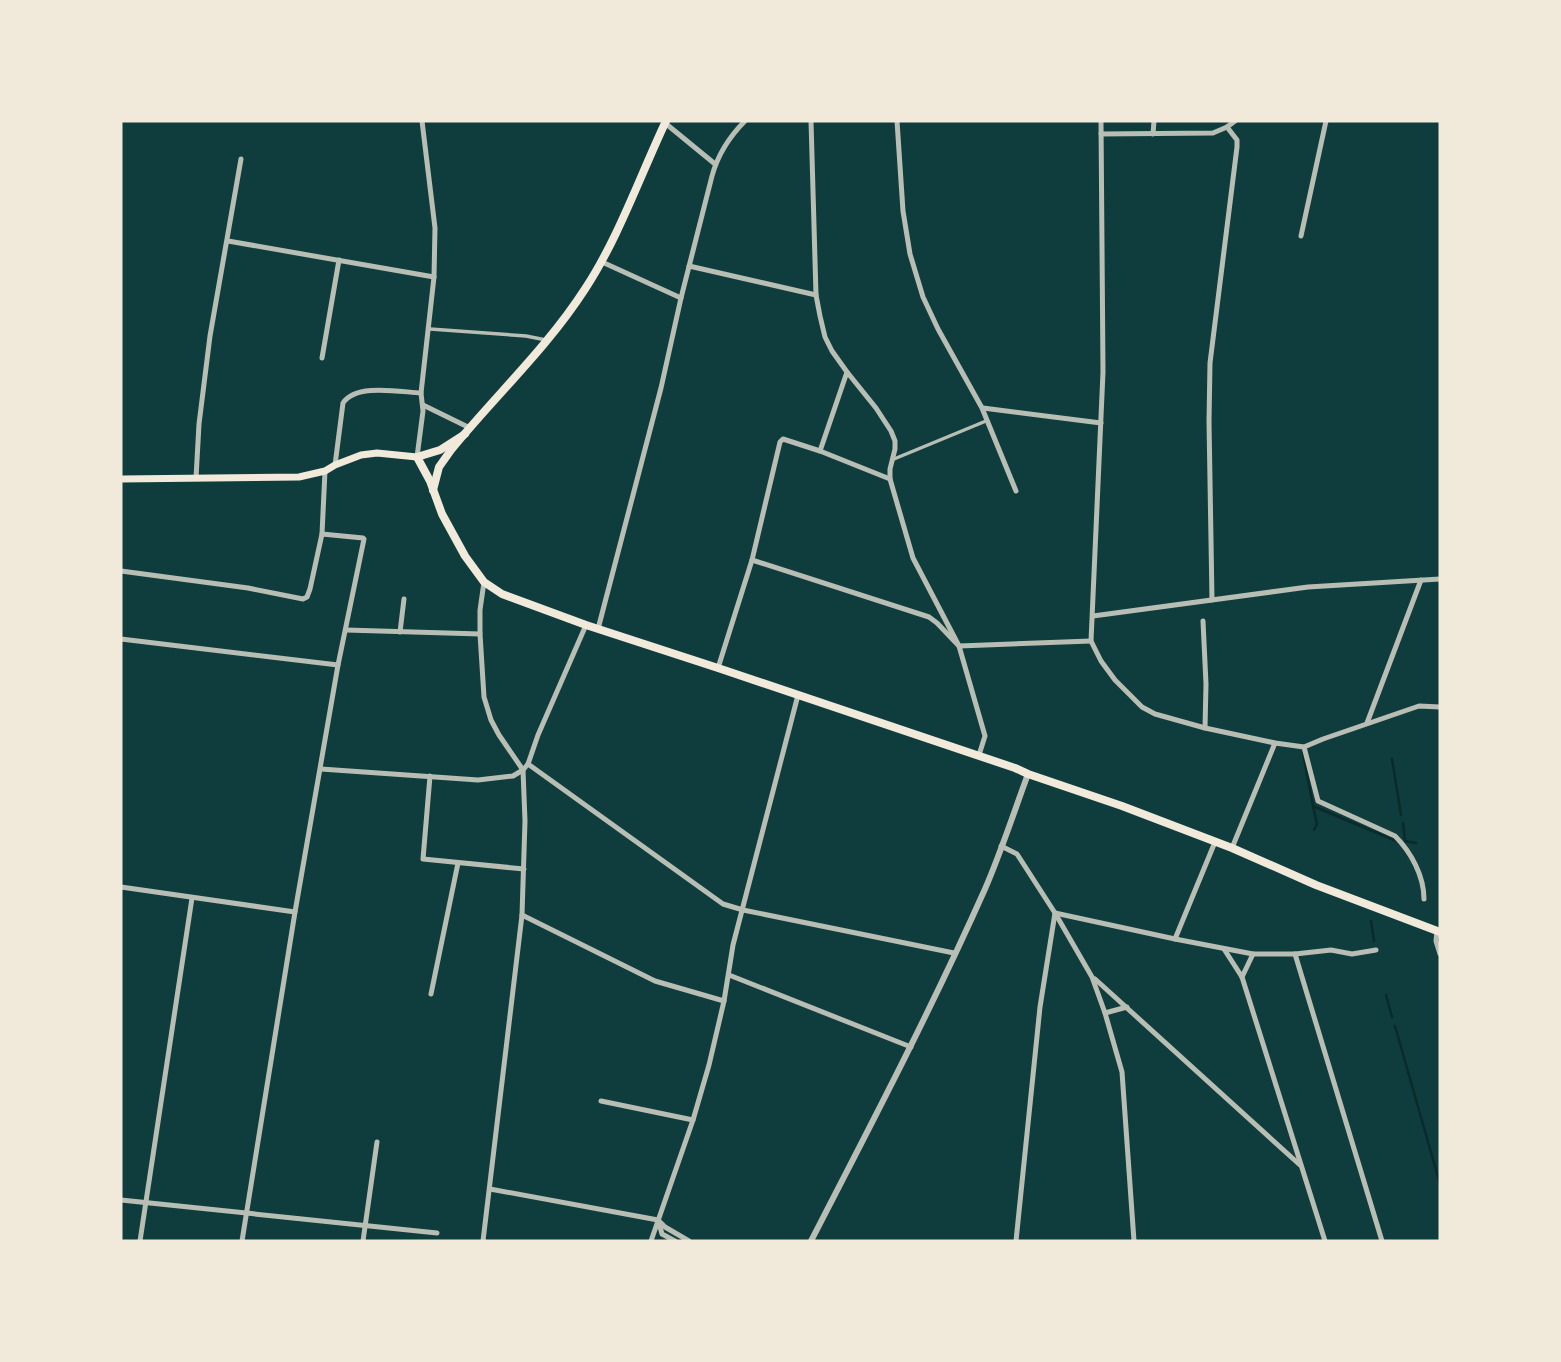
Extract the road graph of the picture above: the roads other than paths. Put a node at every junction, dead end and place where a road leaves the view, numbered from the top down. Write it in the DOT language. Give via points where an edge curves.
graph roads {
  1 [pos="422,121"];
  2 [pos="736,121"];
  3 [pos="745,121"];
  4 [pos="811,121"];
  5 [pos="897,121"];
  6 [pos="1101,121"];
  7 [pos="1154,121"];
  8 [pos="1235,121"];
  9 [pos="1326,121"];
  10 [pos="666,122"];
  11 [pos="1227,127"];
  12 [pos="732,134"];
  13 [pos="1101,134"];
  14 [pos="1153,135"];
  15 [pos="241,159"];
  16 [pos="715,164"];
  17 [pos="1301,236"];
  18 [pos="228,241"];
  19 [pos="339,260"];
  20 [pos="602,262"];
  21 [pos="689,266"];
  22 [pos="434,277"];
  23 [pos="816,295"];
  24 [pos="681,298"];
  25 [pos="430,329"];
  26 [pos="548,340"];
  27 [pos="322,358"];
  28 [pos="847,372"];
  29 [pos="421,393"];
  30 [pos="422,405"];
  31 [pos="982,408"];
  32 [pos="988,420"];
  33 [pos="1101,423"];
  34 [pos="467,431"];
  35 [pos="820,451"];
  36 [pos="419,458"];
  37 [pos="894,459"];
  38 [pos="335,465"];
  39 [pos="439,467"];
  40 [pos="325,471"];
  41 [pos="196,478"];
  42 [pos="121,479"];
  43 [pos="890,479"];
  44 [pos="433,490"];
  45 [pos="1016,491"];
  46 [pos="322,534"];
  47 [pos="752,560"];
  48 [pos="121,571"];
  49 [pos="1440,579"];
  50 [pos="1421,580"];
  51 [pos="484,582"];
  52 [pos="404,599"];
  53 [pos="1212,600"];
  54 [pos="1093,615"];
  55 [pos="1203,621"];
  56 [pos="586,625"];
  57 [pos="346,629"];
  58 [pos="598,629"];
  59 [pos="400,632"];
  60 [pos="480,634"];
  61 [pos="121,639"];
  62 [pos="1091,641"];
  63 [pos="959,646"];
  64 [pos="338,665"];
  65 [pos="718,668"];
  66 [pos="798,695"];
  67 [pos="1440,707"];
  68 [pos="1367,723"];
  69 [pos="1205,728"];
  70 [pos="1275,743"];
  71 [pos="1304,747"];
  72 [pos="979,755"];
  73 [pos="528,764"];
  74 [pos="321,769"];
  75 [pos="523,771"];
  76 [pos="1028,775"];
  77 [pos="430,776"];
  78 [pos="1215,842"];
  79 [pos="1002,844"];
  80 [pos="1232,848"];
  81 [pos="458,863"];
  82 [pos="524,869"];
  83 [pos="121,887"];
  84 [pos="192,898"];
  85 [pos="1424,899"];
  86 [pos="743,910"];
  87 [pos="295,912"];
  88 [pos="1055,913"];
  89 [pos="522,915"];
  90 [pos="1439,932"];
  91 [pos="1175,939"];
  92 [pos="1224,949"];
  93 [pos="1376,950"];
  94 [pos="954,953"];
  95 [pos="1253,954"];
  96 [pos="1295,954"];
  97 [pos="1440,954"];
  98 [pos="729,975"];
  99 [pos="1092,977"];
  100 [pos="1242,977"];
  101 [pos="431,994"];
  102 [pos="724,1001"];
  103 [pos="1127,1007"];
  104 [pos="1105,1013"];
  105 [pos="911,1047"];
  106 [pos="601,1101"];
  107 [pos="693,1120"];
  108 [pos="377,1142"];
  109 [pos="1301,1166"];
  110 [pos="490,1189"];
  111 [pos="121,1200"];
  112 [pos="146,1203"];
  113 [pos="247,1213"];
  114 [pos="658,1220"];
  115 [pos="365,1225"];
  116 [pos="437,1233"];
  117 [pos="140,1241"];
  118 [pos="242,1241"];
  119 [pos="363,1241"];
  120 [pos="483,1241"];
  121 [pos="651,1241"];
  122 [pos="675,1241"];
  123 [pos="689,1241"];
  124 [pos="811,1241"];
  125 [pos="1016,1241"];
  126 [pos="1134,1241"];
  127 [pos="1325,1241"];
  128 [pos="1382,1241"];
  1 -- 22 [label="street" via="435,228"];
  2 -- 12 [label="street"];
  3 -- 12 [label="street"];
  4 -- 23 [label="street"];
  5 -- 31 [label="street" via="910,254 923,297"];
  6 -- 13 [label="street"];
  7 -- 14 [label="street"];
  8 -- 11 [label="street"];
  9 -- 17 [label="street"];
  10 -- 16 [label="street"];
  10 -- 20 [label="main road"];
  11 -- 14 [label="street" via="1213,133"];
  11 -- 53 [label="street" via="1237,147 1210,363"];
  12 -- 16 [label="street"];
  13 -- 14 [label="street"];
  13 -- 33 [label="street"];
  15 -- 18 [label="street"];
  16 -- 21 [label="street"];
  18 -- 19 [label="street"];
  18 -- 41 [label="street" via="198,425"];
  19 -- 22 [label="street"];
  19 -- 27 [label="street"];
  20 -- 24 [label="street"];
  20 -- 26 [label="main road"];
  21 -- 23 [label="street"];
  21 -- 24 [label="street"];
  22 -- 25 [label="street"];
  23 -- 28 [label="street" via="825,337"];
  24 -- 58 [label="street"];
  25 -- 26 [label="street"];
  25 -- 29 [label="street"];
  26 -- 34 [label="main road"];
  28 -- 35 [label="street"];
  28 -- 37 [label="street" via="891,431"];
  29 -- 30 [label="street"];
  29 -- 38 [label="street" via="363,391 349,395 342,403"];
  30 -- 34 [label="street"];
  30 -- 36 [label="street"];
  31 -- 32 [label="street"];
  31 -- 33 [label="street"];
  32 -- 37 [label="street"];
  32 -- 45 [label="street"];
  33 -- 54 [label="street"];
  34 -- 36 [label="main road" via="444,449"];
  34 -- 39 [label="main road"];
  35 -- 43 [label="street"];
  35 -- 47 [label="street" via="783,439 780,442"];
  36 -- 38 [label="main road" via="368,454"];
  36 -- 39 [label="main road" via="429,467"];
  36 -- 44 [label="main road"];
  37 -- 43 [label="street"];
  38 -- 40 [label="main road"];
  39 -- 44 [label="main road"];
  40 -- 41 [label="main road" via="299,477"];
  40 -- 46 [label="street"];
  41 -- 42 [label="main road"];
  43 -- 63 [label="street" via="913,558"];
  44 -- 51 [label="main road" via="446,523"];
  46 -- 48 [label="street" via="313,580 303,599"];
  46 -- 57 [label="street" via="364,539"];
  47 -- 63 [label="street" via="929,617"];
  47 -- 65 [label="street"];
  49 -- 50 [label="street"];
  50 -- 53 [label="street" via="1308,587"];
  50 -- 68 [label="street"];
  51 -- 56 [label="main road" via="502,594"];
  51 -- 60 [label="street"];
  52 -- 59 [label="street"];
  53 -- 54 [label="street"];
  54 -- 62 [label="street"];
  55 -- 69 [label="street"];
  56 -- 58 [label="main road"];
  56 -- 73 [label="street"];
  57 -- 59 [label="street"];
  57 -- 64 [label="street"];
  58 -- 65 [label="main road"];
  59 -- 60 [label="street"];
  60 -- 75 [label="street" via="487,707"];
  61 -- 64 [label="street"];
  62 -- 63 [label="street"];
  62 -- 69 [label="street" via="1115,680 1142,707"];
  63 -- 72 [label="street" via="985,736"];
  64 -- 74 [label="street"];
  65 -- 66 [label="main road"];
  66 -- 72 [label="main road"];
  66 -- 86 [label="street"];
  67 -- 68 [label="street" via="1419,706"];
  68 -- 71 [label="street"];
  69 -- 70 [label="street"];
  70 -- 71 [label="street"];
  70 -- 80 [label="street"];
  71 -- 85 [label="street" via="1318,801 1395,836 1424,887"];
  72 -- 76 [label="main road"];
  73 -- 75 [label="street"];
  73 -- 86 [label="street" via="710,896"];
  74 -- 77 [label="street"];
  74 -- 87 [label="street"];
  75 -- 77 [label="street" via="478,780"];
  75 -- 82 [label="street"];
  76 -- 78 [label="main road"];
  76 -- 79 [label="street"];
  77 -- 81 [label="street" via="422,858"];
  78 -- 80 [label="main road"];
  78 -- 91 [label="street"];
  79 -- 88 [label="street" via="1017,854"];
  79 -- 94 [label="street"];
  80 -- 90 [label="main road"];
  81 -- 82 [label="street"];
  81 -- 101 [label="street"];
  82 -- 89 [label="street"];
  83 -- 84 [label="street"];
  84 -- 87 [label="street"];
  84 -- 112 [label="street"];
  86 -- 94 [label="street"];
  86 -- 98 [label="street"];
  87 -- 113 [label="street"];
  88 -- 91 [label="street"];
  88 -- 99 [label="street"];
  88 -- 125 [label="street" via="1040,1007"];
  89 -- 102 [label="street" via="655,981"];
  89 -- 110 [label="street"];
  90 -- 97 [label="street"];
  91 -- 92 [label="street"];
  92 -- 95 [label="street"];
  92 -- 100 [label="street"];
  93 -- 96 [label="street"];
  94 -- 105 [label="street"];
  95 -- 96 [label="street"];
  95 -- 100 [label="street"];
  96 -- 128 [label="street"];
  98 -- 102 [label="street"];
  98 -- 105 [label="street"];
  99 -- 103 [label="street"];
  99 -- 104 [label="street"];
  100 -- 109 [label="street"];
  102 -- 107 [label="street"];
  103 -- 104 [label="street"];
  103 -- 109 [label="street"];
  104 -- 126 [label="street" via="1122,1072"];
  105 -- 124 [label="street"];
  106 -- 107 [label="street"];
  107 -- 114 [label="street"];
  108 -- 115 [label="street"];
  109 -- 127 [label="street"];
  110 -- 114 [label="street"];
  110 -- 120 [label="street"];
  111 -- 112 [label="street"];
  112 -- 113 [label="street"];
  112 -- 117 [label="street"];
  113 -- 115 [label="street"];
  113 -- 118 [label="street"];
  114 -- 121 [label="street"];
  114 -- 122 [label="street" via="662,1234"];
  114 -- 123 [label="street"];
  115 -- 116 [label="street"];
  115 -- 119 [label="street"];
}
